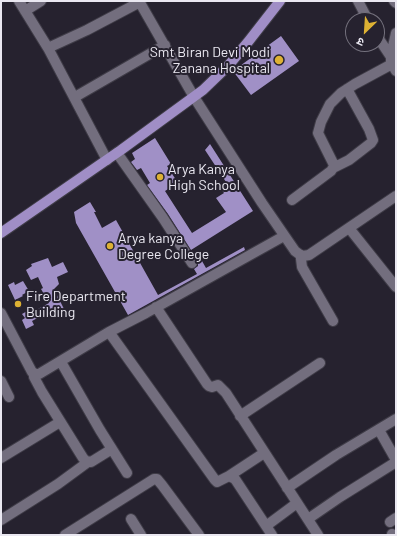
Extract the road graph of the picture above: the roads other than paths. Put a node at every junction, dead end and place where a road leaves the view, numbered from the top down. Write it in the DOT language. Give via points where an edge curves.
graph roads {
  1 [pos="19,1"];
  2 [pos="41,1"];
  3 [pos="140,1"];
  4 [pos="279,1"];
  5 [pos="358,1"];
  6 [pos="25,11"];
  7 [pos="364,12"];
  8 [pos="396,33"];
  9 [pos="165,46"];
  10 [pos="48,48"];
  11 [pos="385,50"];
  12 [pos="393,64"];
  13 [pos="347,89"];
  14 [pos="194,97"];
  15 [pos="75,98"];
  16 [pos="117,153"];
  17 [pos="107,160"];
  18 [pos="333,168"];
  19 [pos="396,196"];
  20 [pos="292,200"];
  21 [pos="349,228"];
  22 [pos="1,233"];
  23 [pos="284,236"];
  24 [pos="301,255"];
  25 [pos="192,263"];
  26 [pos="396,287"];
  27 [pos="156,307"];
  28 [pos="1,313"];
  29 [pos="333,321"];
  30 [pos="109,332"];
  31 [pos="60,362"];
  32 [pos="320,363"];
  33 [pos="34,373"];
  34 [pos="1,381"];
  35 [pos="9,397"];
  36 [pos="240,416"];
  37 [pos="396,419"];
  38 [pos="60,422"];
  39 [pos="378,430"];
  40 [pos="112,449"];
  41 [pos="264,453"];
  42 [pos="1,458"];
  43 [pos="396,461"];
  44 [pos="88,462"];
  45 [pos="127,473"];
  46 [pos="229,476"];
  47 [pos="287,488"];
  48 [pos="297,503"];
  49 [pos="131,519"];
  50 [pos="308,519"];
  51 [pos="1,520"];
  52 [pos="266,526"];
  53 [pos="65,535"];
  54 [pos="141,535"];
  55 [pos="199,535"];
  56 [pos="272,535"];
  57 [pos="318,535"];
  1 -- 6 [label="street"];
  2 -- 6 [label="street"];
  3 -- 9 [label="street"];
  3 -- 10 [label="street"];
  4 -- 14 [label="main road" via="228,66"];
  5 -- 7 [label="street"];
  6 -- 10 [label="street"];
  8 -- 12 [label="street"];
  9 -- 14 [label="street"];
  9 -- 15 [label="street"];
  10 -- 15 [label="street"];
  11 -- 12 [label="street"];
  12 -- 13 [label="street"];
  13 -- 18 [label="street" via="330,104 318,130"];
  13 -- 18 [label="street" via="373,140 348,160"];
  14 -- 16 [label="main road"];
  14 -- 23 [label="street"];
  15 -- 17 [label="street"];
  16 -- 17 [label="main road"];
  16 -- 25 [label="street"];
  17 -- 22 [label="main road"];
  18 -- 20 [label="street"];
  19 -- 21 [label="street"];
  21 -- 24 [label="street" via="309,255"];
  21 -- 26 [label="street"];
  23 -- 24 [label="street"];
  23 -- 27 [label="street"];
  24 -- 29 [label="street" via="302,267"];
  27 -- 30 [label="street"];
  27 -- 36 [label="street" via="207,384 212,387 218,385"];
  28 -- 33 [label="street"];
  30 -- 31 [label="street"];
  30 -- 46 [label="street" via="215,480 218,482"];
  31 -- 33 [label="street" via="42,373"];
  31 -- 40 [label="street"];
  32 -- 36 [label="street"];
  33 -- 38 [label="street" via="39,387"];
  34 -- 35 [label="street"];
  36 -- 41 [label="street"];
  37 -- 39 [label="street"];
  38 -- 42 [label="street"];
  38 -- 44 [label="street" via="82,458"];
  39 -- 43 [label="street"];
  39 -- 47 [label="street"];
  40 -- 44 [label="street"];
  40 -- 45 [label="street"];
  41 -- 46 [label="street"];
  41 -- 47 [label="street"];
  43 -- 50 [label="street"];
  44 -- 51 [label="street"];
  46 -- 52 [label="street" via="235,479"];
  47 -- 48 [label="street"];
  48 -- 50 [label="street"];
  48 -- 52 [label="street"];
  49 -- 54 [label="street"];
  50 -- 57 [label="street"];
  52 -- 56 [label="street"];
  53 -- 55 [label="street" via="154,479 162,485"];
}
